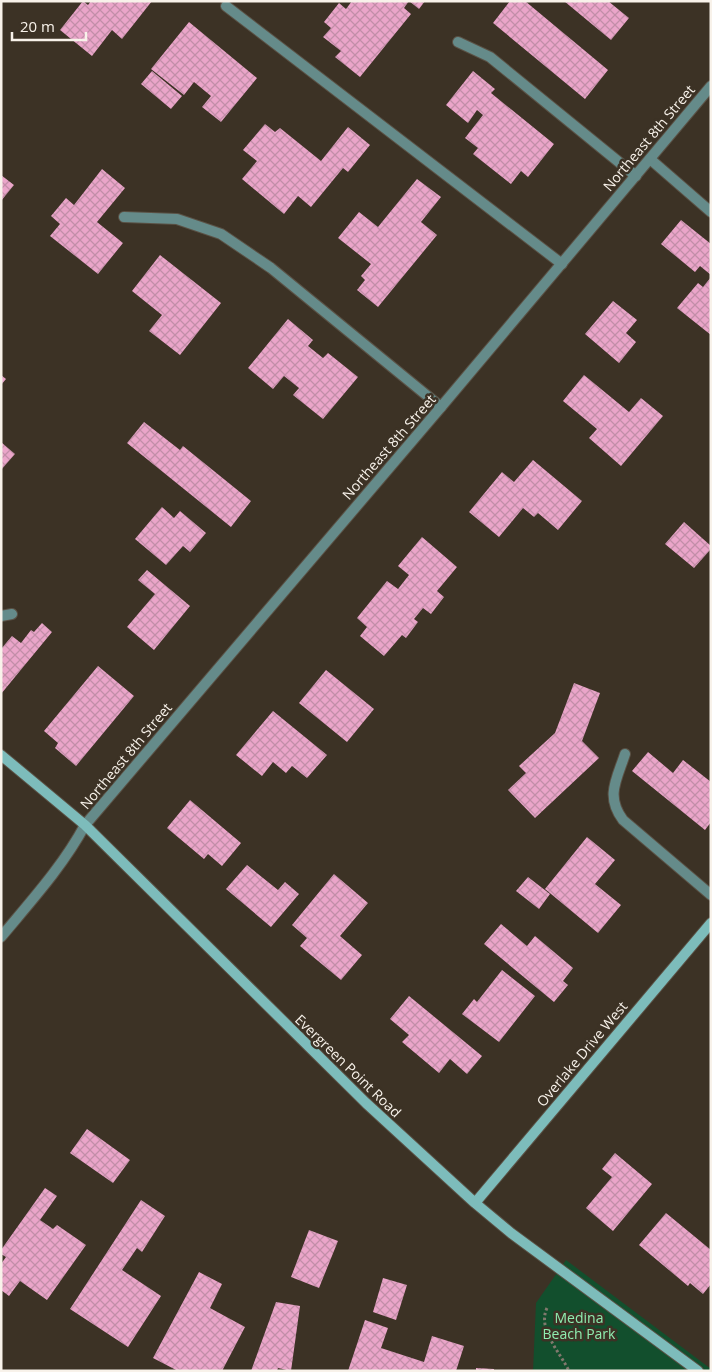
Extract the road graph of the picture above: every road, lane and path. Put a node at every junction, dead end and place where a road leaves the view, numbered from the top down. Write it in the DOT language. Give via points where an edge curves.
graph roads {
  1 [pos="226,6"];
  2 [pos="458,42"];
  3 [pos="711,86"];
  4 [pos="650,159"];
  5 [pos="636,176"];
  6 [pos="711,212"];
  7 [pos="124,217"];
  8 [pos="562,264"];
  9 [pos="441,407"];
  10 [pos="1,754"];
  11 [pos="625,754"];
  12 [pos="85,825"];
  13 [pos="711,895"];
  14 [pos="711,923"];
  15 [pos="1,936"];
  16 [pos="475,1203"];
  17 [pos="547,1308"];
  18 [pos="569,1371"];
  19 [pos="698,1371"];
  1 -- 8 [label="street"];
  2 -- 5 [label="street" via="490,57"];
  3 -- 4 [label="street, Northeast 8th Street"];
  4 -- 5 [label="street, Northeast 8th Street"];
  4 -- 6 [label="street"];
  5 -- 8 [label="street, Northeast 8th Street"];
  7 -- 9 [label="street" via="178,218 221,234 271,268"];
  8 -- 9 [label="street, Northeast 8th Street"];
  9 -- 12 [label="street, Northeast 8th Street"];
  10 -- 12 [label="street, Evergreen Point Road"];
  11 -- 13 [label="street" via="613,792 616,810 623,820"];
  12 -- 15 [label="street, Northeast 8th Street" via="60,864"];
  12 -- 16 [label="street, Evergreen Point Road" via="366,1103"];
  14 -- 16 [label="street, Overlake Drive West"];
  16 -- 19 [label="street, Evergreen Point Road"];
  17 -- 18 [label="path" via="543,1316 546,1330"];
}
